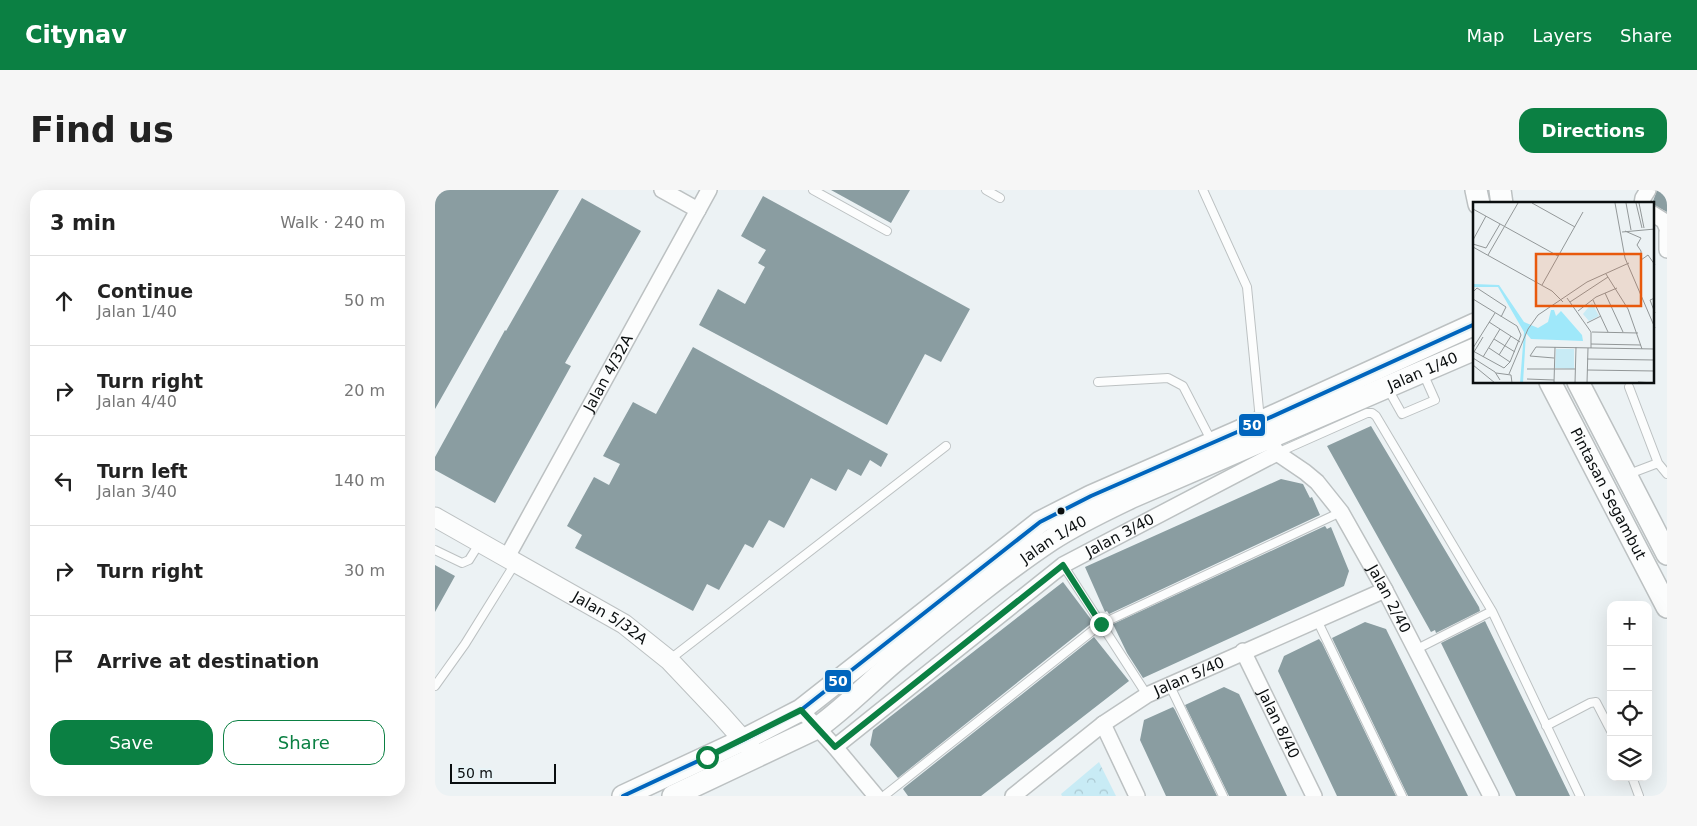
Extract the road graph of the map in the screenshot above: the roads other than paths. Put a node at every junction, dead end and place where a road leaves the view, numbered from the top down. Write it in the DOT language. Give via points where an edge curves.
graph roads {
  1 [pos="662,190"];
  2 [pos="709,190"];
  3 [pos="813,190"];
  4 [pos="986,190"];
  5 [pos="1203,190"];
  6 [pos="1648,190"];
  7 [pos="1000,198"];
  8 [pos="1642,202"];
  9 [pos="698,210"];
  10 [pos="1655,215"];
  11 [pos="887,230"];
  12 [pos="1667,230"];
  13 [pos="1667,250"];
  14 [pos="1472,323"];
  15 [pos="1473,350"];
  16 [pos="1423,372"];
  17 [pos="1098,382"];
  18 [pos="1580,384"];
  19 [pos="1387,387"];
  20 [pos="1629,387"];
  21 [pos="1554,391"];
  22 [pos="1269,438"];
  23 [pos="1212,442"];
  24 [pos="946,446"];
  25 [pos="1658,463"];
  26 [pos="1667,474"];
  27 [pos="1627,475"];
  28 [pos="1341,512"];
  29 [pos="435,517"];
  30 [pos="480,542"];
  31 [pos="1666,549"];
  32 [pos="435,550"];
  33 [pos="511,560"];
  34 [pos="1063,565"];
  35 [pos="1385,590"];
  36 [pos="1667,606"];
  37 [pos="1492,611"];
  38 [pos="1317,620"];
  39 [pos="1101,624"];
  40 [pos="1415,650"];
  41 [pos="1243,651"];
  42 [pos="669,660"];
  43 [pos="1169,684"];
  44 [pos="435,686"];
  45 [pos="1147,695"];
  46 [pos="801,710"];
  47 [pos="1607,723"];
  48 [pos="1103,724"];
  49 [pos="1546,726"];
  50 [pos="817,728"];
  51 [pos="743,740"];
  52 [pos="835,747"];
  53 [pos="757,757"];
  54 [pos="1634,781"];
  55 [pos="623,796"];
  56 [pos="673,796"];
  57 [pos="876,796"];
  58 [pos="884,796"];
  59 [pos="1013,796"];
  60 [pos="1137,796"];
  61 [pos="1223,796"];
  62 [pos="1314,796"];
  63 [pos="1402,796"];
  64 [pos="1491,796"];
  65 [pos="1580,796"];
  66 [pos="1639,796"];
  1 -- 9 [label="street"];
  2 -- 9 [label="street, Jalan 4/32A"];
  3 -- 11 [label="lane"];
  4 -- 7 [label="lane"];
  5 -- 22 [label="lane" via="1247,287"];
  6 -- 8 [label="street"];
  9 -- 33 [label="street, Jalan 4/32A"];
  10 -- 12 [label="street" via="1664,221"];
  12 -- 13 [label="street"];
  14 -- 22 [label="main road, Jalan 1/40"];
  15 -- 16 [label="main road, Jalan 1/40"];
  16 -- 19 [label="main road, Jalan 1/40"];
  16 -- 19 [label="lane" via="1435,400 1402,414"];
  17 -- 23 [label="lane" via="1168,378 1177,382 1183,386"];
  18 -- 27 [label="main road, Pintasan Segambut"];
  19 -- 22 [label="main road, Jalan 1/40"];
  20 -- 25 [label="lane"];
  21 -- 36 [label="main road, Pintasan Segambut"];
  22 -- 23 [label="main road, Jalan 1/40"];
  22 -- 28 [label="street, Jalan 2/40" via="1317,482"];
  22 -- 34 [label="street, Jalan 3/40"];
  22 -- 37 [label="lane" via="1367,414 1376,416"];
  22 -- 50 [label="main road, Jalan 1/40" via="1132,497 1053,539 992,582"];
  23 -- 46 [label="main road, Jalan 1/40" via="1040,522"];
  24 -- 42 [label="lane"];
  25 -- 26 [label="lane"];
  25 -- 27 [label="lane"];
  27 -- 31 [label="main road, Pintasan Segambut"];
  28 -- 35 [label="street, Jalan 2/40"];
  28 -- 39 [label="lane"];
  29 -- 30 [label="street, Jalan 5/32A"];
  30 -- 32 [label="lane" via="469,560 462,564"];
  30 -- 33 [label="street, Jalan 5/32A"];
  33 -- 42 [label="street, Jalan 5/32A" via="624,624"];
  33 -- 44 [label="lane" via="465,644"];
  34 -- 39 [label="lane"];
  34 -- 52 [label="street, Jalan 3/40"];
  35 -- 38 [label="street, Jalan 5/40"];
  35 -- 40 [label="street, Jalan 2/40"];
  37 -- 40 [label="lane"];
  37 -- 49 [label="lane"];
  38 -- 41 [label="street, Jalan 5/40"];
  38 -- 63 [label="lane"];
  39 -- 45 [label="lane"];
  39 -- 58 [label="lane"];
  40 -- 64 [label="street, Jalan 2/40"];
  41 -- 43 [label="street, Jalan 5/40"];
  41 -- 62 [label="street, Jalan 8/40"];
  42 -- 51 [label="street, Jalan 5/32A"];
  43 -- 45 [label="street, Jalan 5/40"];
  43 -- 61 [label="lane"];
  45 -- 48 [label="street, Jalan 5/40"];
  46 -- 50 [label="street"];
  46 -- 51 [label="main road, Jalan 1/40"];
  47 -- 49 [label="lane" via="1596,702"];
  48 -- 59 [label="street, Jalan 5/40"];
  48 -- 60 [label="street"];
  49 -- 65 [label="lane"];
  50 -- 52 [label="street"];
  50 -- 53 [label="main road, Jalan 1/40"];
  51 -- 53 [label="street, Jalan 5/32A"];
  51 -- 55 [label="main road, Jalan 1/40"];
  52 -- 57 [label="street"];
  53 -- 56 [label="main road, Jalan 1/40"];
  54 -- 66 [label="lane"];
}
